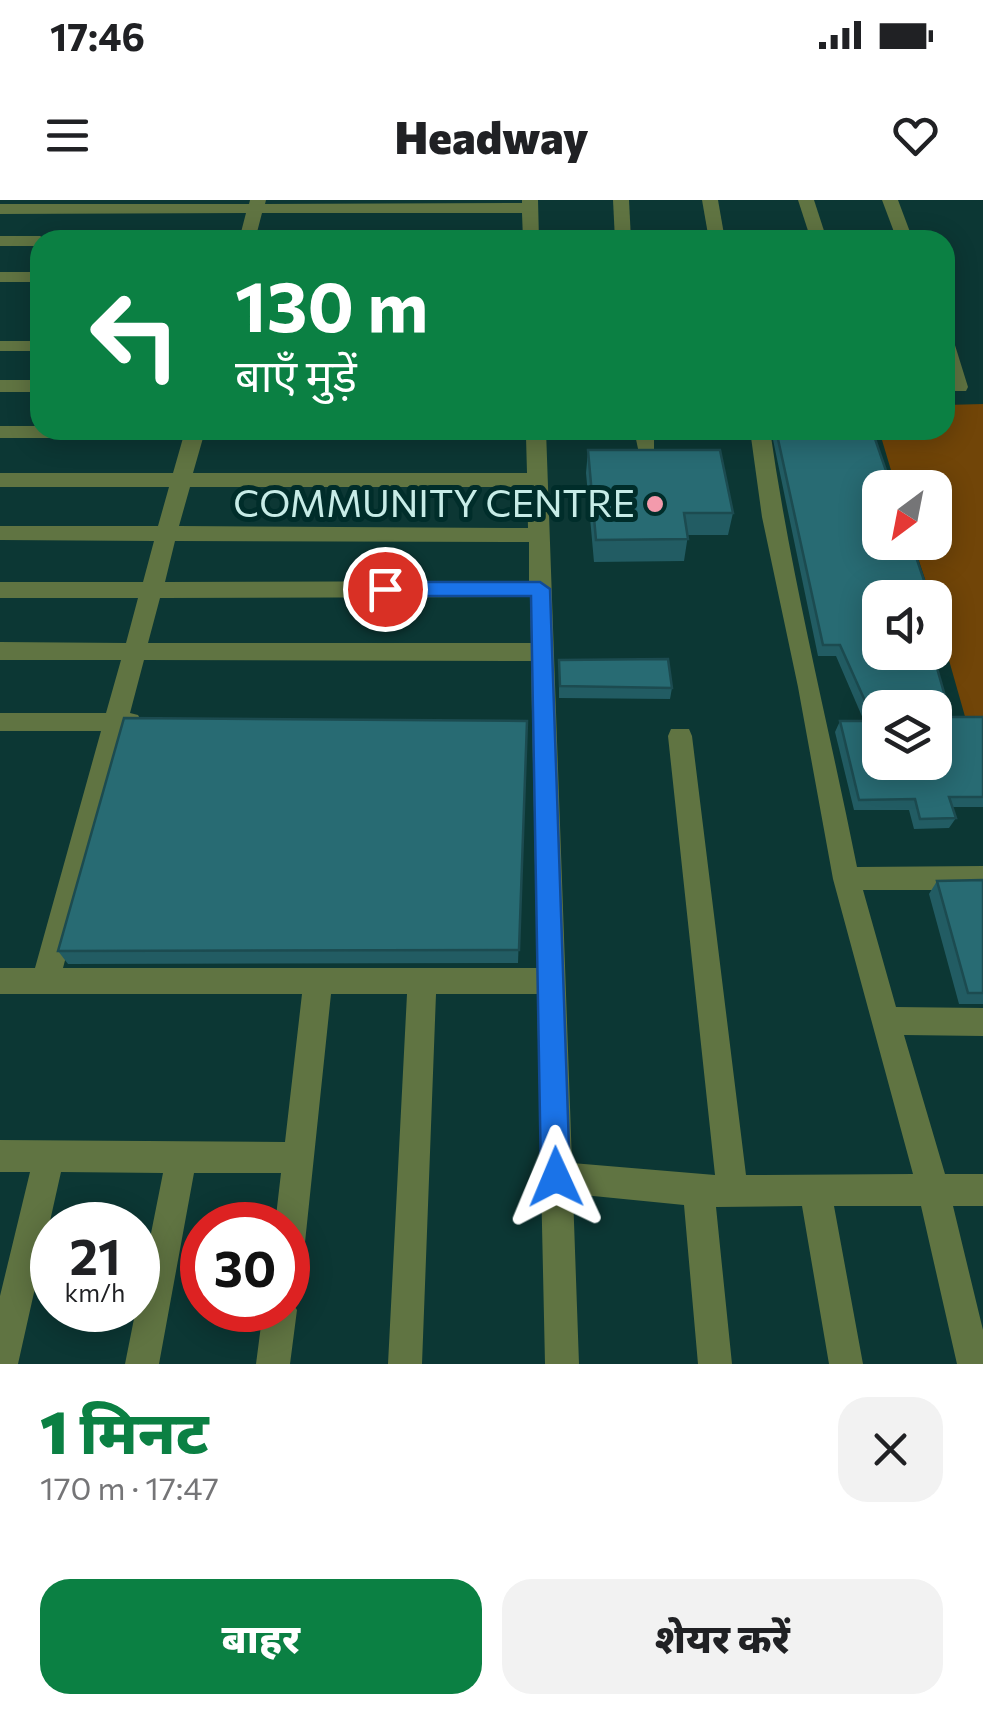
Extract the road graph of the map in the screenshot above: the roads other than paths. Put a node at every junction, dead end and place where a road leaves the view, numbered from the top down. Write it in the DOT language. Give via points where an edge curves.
graph roads {
  1 [pos="621,200"];
  2 [pos="710,200"];
  3 [pos="806,200"];
  4 [pos="890,200"];
  5 [pos="257,204"];
  6 [pos="530,204"];
  7 [pos="0,208"];
  8 [pos="250,230"];
  9 [pos="531,230"];
  10 [pos="622,230"];
  11 [pos="716,230"];
  12 [pos="816,230"];
  13 [pos="901,230"];
  14 [pos="0,240"];
  15 [pos="30,241"];
  16 [pos="0,277"];
  17 [pos="30,277"];
  18 [pos="0,346"];
  19 [pos="30,346"];
  20 [pos="0,386"];
  21 [pos="30,386"];
  22 [pos="955,386"];
  23 [pos="983,388"];
  24 [pos="0,432"];
  25 [pos="30,432"];
  26 [pos="193,440"];
  27 [pos="536,440"];
  28 [pos="645,440"];
  29 [pos="761,440"];
  30 [pos="647,454"];
  31 [pos="0,480"];
  32 [pos="182,480"];
  33 [pos="538,480"];
  34 [pos="0,532"];
  35 [pos="167,533"];
  36 [pos="539,535"];
  37 [pos="540,589"];
  38 [pos="0,590"];
  39 [pos="152,590"];
  40 [pos="0,652"];
  41 [pos="135,652"];
  42 [pos="542,652"];
  43 [pos="0,722"];
  44 [pos="116,722"];
  45 [pos="154,722"];
  46 [pos="680,736"];
  47 [pos="983,878"];
  48 [pos="846,879"];
  49 [pos="0,981"];
  50 [pos="45,981"];
  51 [pos="318,982"];
  52 [pos="422,982"];
  53 [pos="551,982"];
  54 [pos="885,1021"];
  55 [pos="983,1022"];
  56 [pos="0,1156"];
  57 [pos="49,1156"];
  58 [pos="181,1158"];
  59 [pos="299,1158"];
  60 [pos="556,1177"];
  61 [pos="815,1189"];
  62 [pos="732,1190"];
  63 [pos="983,1190"];
  64 [pos="698,1191"];
  65 [pos="934,1192"];
  66 [pos="294,1202"];
  67 [pos="277,1332"];
  68 [pos="2,1364"];
  69 [pos="142,1364"];
  70 [pos="273,1364"];
  71 [pos="405,1364"];
  72 [pos="562,1364"];
  73 [pos="715,1364"];
  74 [pos="846,1364"];
  75 [pos="974,1364"];
  1 -- 10 [label="street"];
  2 -- 11 [label="street"];
  3 -- 12 [label="street"];
  4 -- 13 [label="street"];
  5 -- 6 [label="street"];
  5 -- 7 [label="street"];
  5 -- 8 [label="street"];
  6 -- 9 [label="street"];
  14 -- 15 [label="street"];
  16 -- 17 [label="street"];
  18 -- 19 [label="street"];
  20 -- 21 [label="street"];
  22 -- 23 [label="street"];
  24 -- 25 [label="street"];
  26 -- 32 [label="street"];
  27 -- 33 [label="street"];
  28 -- 30 [label="street"];
  29 -- 48 [label="street"];
  31 -- 32 [label="street"];
  32 -- 33 [label="street"];
  32 -- 35 [label="street"];
  33 -- 36 [label="street"];
  34 -- 35 [label="street"];
  35 -- 36 [label="street"];
  35 -- 39 [label="street"];
  36 -- 37 [label="street"];
  37 -- 39 [label="street"];
  37 -- 42 [label="street"];
  38 -- 39 [label="street"];
  39 -- 41 [label="street"];
  40 -- 41 [label="street"];
  41 -- 42 [label="street"];
  41 -- 44 [label="street"];
  42 -- 53 [label="street" via="534,721"];
  43 -- 44 [label="street"];
  44 -- 45 [label="street"];
  44 -- 50 [label="street"];
  46 -- 62 [label="street"];
  47 -- 48 [label="street"];
  48 -- 54 [label="street"];
  49 -- 50 [label="street"];
  50 -- 51 [label="street"];
  51 -- 52 [label="street"];
  51 -- 59 [label="street"];
  52 -- 53 [label="street"];
  52 -- 71 [label="street"];
  53 -- 60 [label="street"];
  54 -- 55 [label="street"];
  54 -- 65 [label="street"];
  56 -- 57 [label="street"];
  57 -- 58 [label="street"];
  57 -- 68 [label="street"];
  58 -- 59 [label="street"];
  58 -- 69 [label="street"];
  59 -- 66 [label="street"];
  60 -- 64 [label="street"];
  60 -- 72 [label="street"];
  61 -- 62 [label="street"];
  61 -- 65 [label="street"];
  61 -- 74 [label="street"];
  62 -- 64 [label="street"];
  63 -- 65 [label="street"];
  64 -- 73 [label="street"];
  65 -- 75 [label="street"];
  67 -- 70 [label="street"];
}
